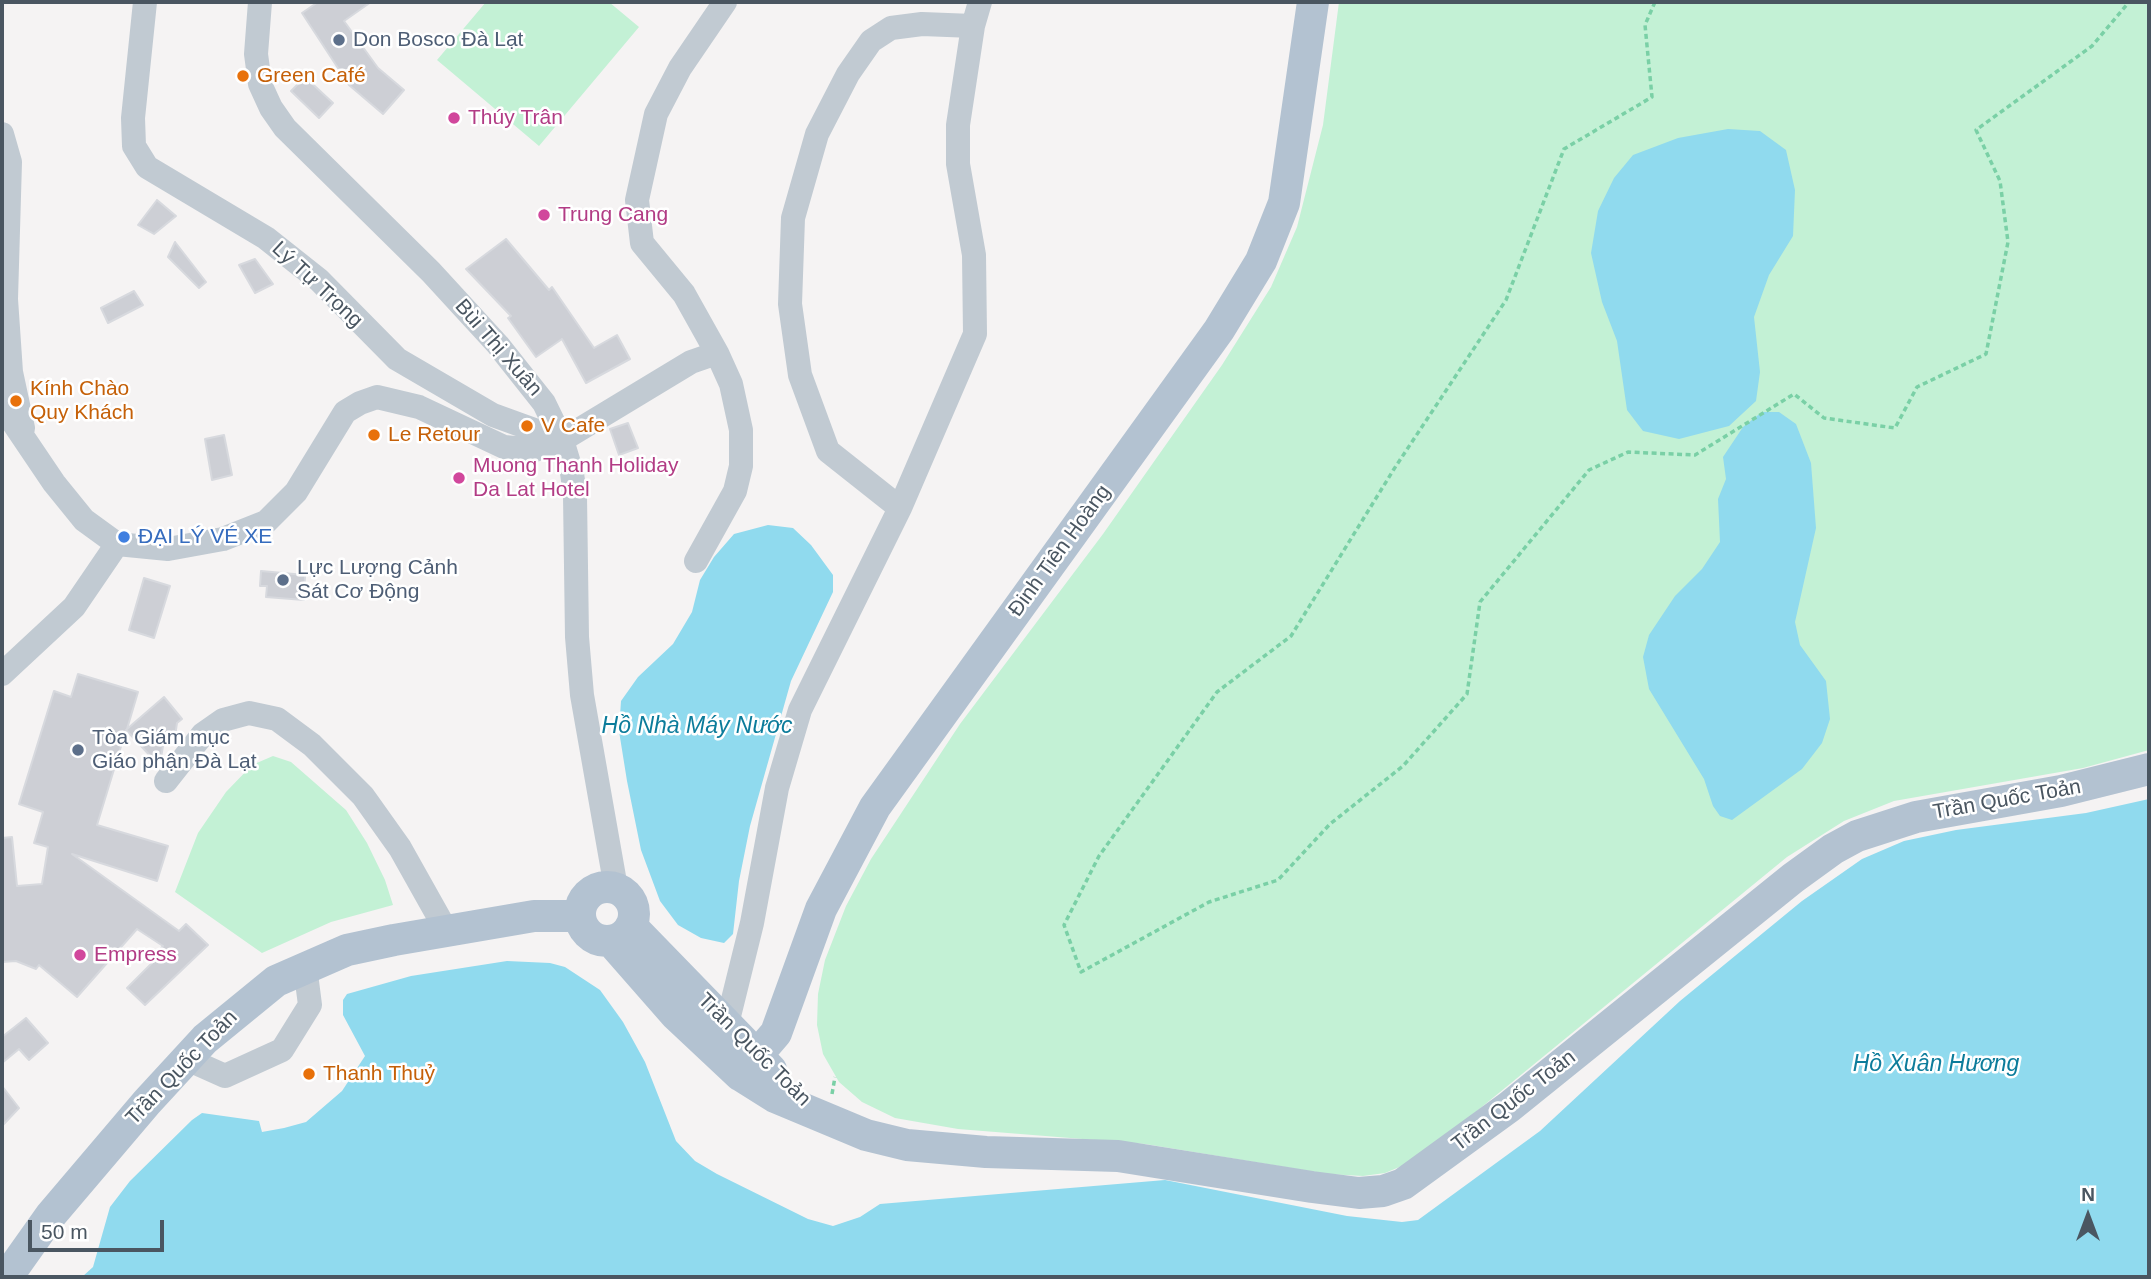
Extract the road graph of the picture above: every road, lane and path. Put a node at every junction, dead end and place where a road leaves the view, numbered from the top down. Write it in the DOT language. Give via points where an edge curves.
graph roads {
  1 [pos="145,2"];
  2 [pos="260,2"];
  3 [pos="725,2"];
  4 [pos="980,2"];
  5 [pos="1313,2"];
  6 [pos="1655,2"];
  7 [pos="2129,2"];
  8 [pos="973,26"];
  9 [pos="2,134"];
  10 [pos="5,226"];
  11 [pos="718,353"];
  12 [pos="2,406"];
  13 [pos="562,440"];
  14 [pos="26,442"];
  15 [pos="900,509"];
  16 [pos="117,544"];
  17 [pos="696,561"];
  18 [pos="2,674"];
  19 [pos="2149,769"];
  20 [pos="166,781"];
  21 [pos="616,888"];
  22 [pos="580,916"];
  23 [pos="446,930"];
  24 [pos="621,934"];
  25 [pos="305,967"];
  26 [pos="727,1024"];
  27 [pos="187,1059"];
  28 [pos="749,1066"];
  29 [pos="7,1277"];
  1 -- 13 [label="street, Lý Tự Trọng" via="133,118 134,146 147,167 266,238 319,280 397,359 493,415"];
  2 -- 13 [label="street, Bùi Thị Xuân" via="256,54 260,84 271,108 285,128 498,345 544,403"];
  3 -- 11 [label="street" via="680,68 656,114 637,200 642,243 684,294"];
  4 -- 8 [label="street"];
  5 -- 28 [label="main road, Đinh Tiên Hoàng" via="1284,203 1261,261 1211,341 875,807 821,909 776,1033"];
  6 -- 7 [label="path" via="1645,25 1653,97 1564,149 1506,300 1394,468 1291,636 1217,692 1099,856 1064,925 1081,972 1209,902 1278,880 1330,824 1403,766 1467,694 1480,602 1589,470 1628,452 1695,455 1794,394 1824,418 1895,428 1917,387 1986,354 2008,242 2000,181 1976,130 2092,46"];
  8 -- 15 [label="street" via="958,124 958,164 974,254 975,334"];
  8 -- 15 [label="street" via="891,28 871,41 817,134 793,218 790,304 800,375 828,451"];
  9 -- 10 [label="street" via="10,162"];
  10 -- 14 [label="street" via="11,372"];
  11 -- 13 [label="street" via="691,362"];
  11 -- 17 [label="street" via="731,384 741,430 741,466 735,491"];
  12 -- 14 [label="street"];
  13 -- 16 [label="street" via="535,450 504,447 419,407 377,397 345,412 296,492 265,522 223,539 168,549"];
  13 -- 21 [label="street, Bùi Thị Xuân" via="575,496 582,695"];
  14 -- 16 [label="street" via="84,520"];
  15 -- 26 [label="street" via="800,710 777,788 752,923"];
  16 -- 18 [label="street" via="74,607"];
  19 -- 28 [label="main road, Trần Quốc Toản" via="2061,791 1916,817 1833,849 1509,1107 1403,1184 1383,1191 1312,1187 1118,1156 907,1145 866,1135 775,1097"];
  20 -- 23 [label="street" via="203,734 223,720 249,713 277,719 312,745 363,796 400,848"];
  21 -- 22 [label="main road" via="591,891 584,898"];
  21 -- 24 [label="main road" via="631,899 634,918"];
  22 -- 23 [label="main road, Trần Quốc Toản" via="534,916"];
  22 -- 24 [label="main road" via="592,937"];
  23 -- 25 [label="main road, Trần Quốc Toản" via="347,950"];
  24 -- 26 [label="main road, Trần Quốc Toản"];
  24 -- 28 [label="main road, Trần Quốc Toản" via="676,1014"];
  25 -- 27 [label="main road, Trần Quốc Toản" via="244,1005"];
  25 -- 27 [label="street" via="310,1006 282,1050 225,1076"];
  26 -- 28 [label="main road, Trần Quốc Toản"];
  27 -- 29 [label="main road, Trần Quốc Toản" via="94,1161"];
}
